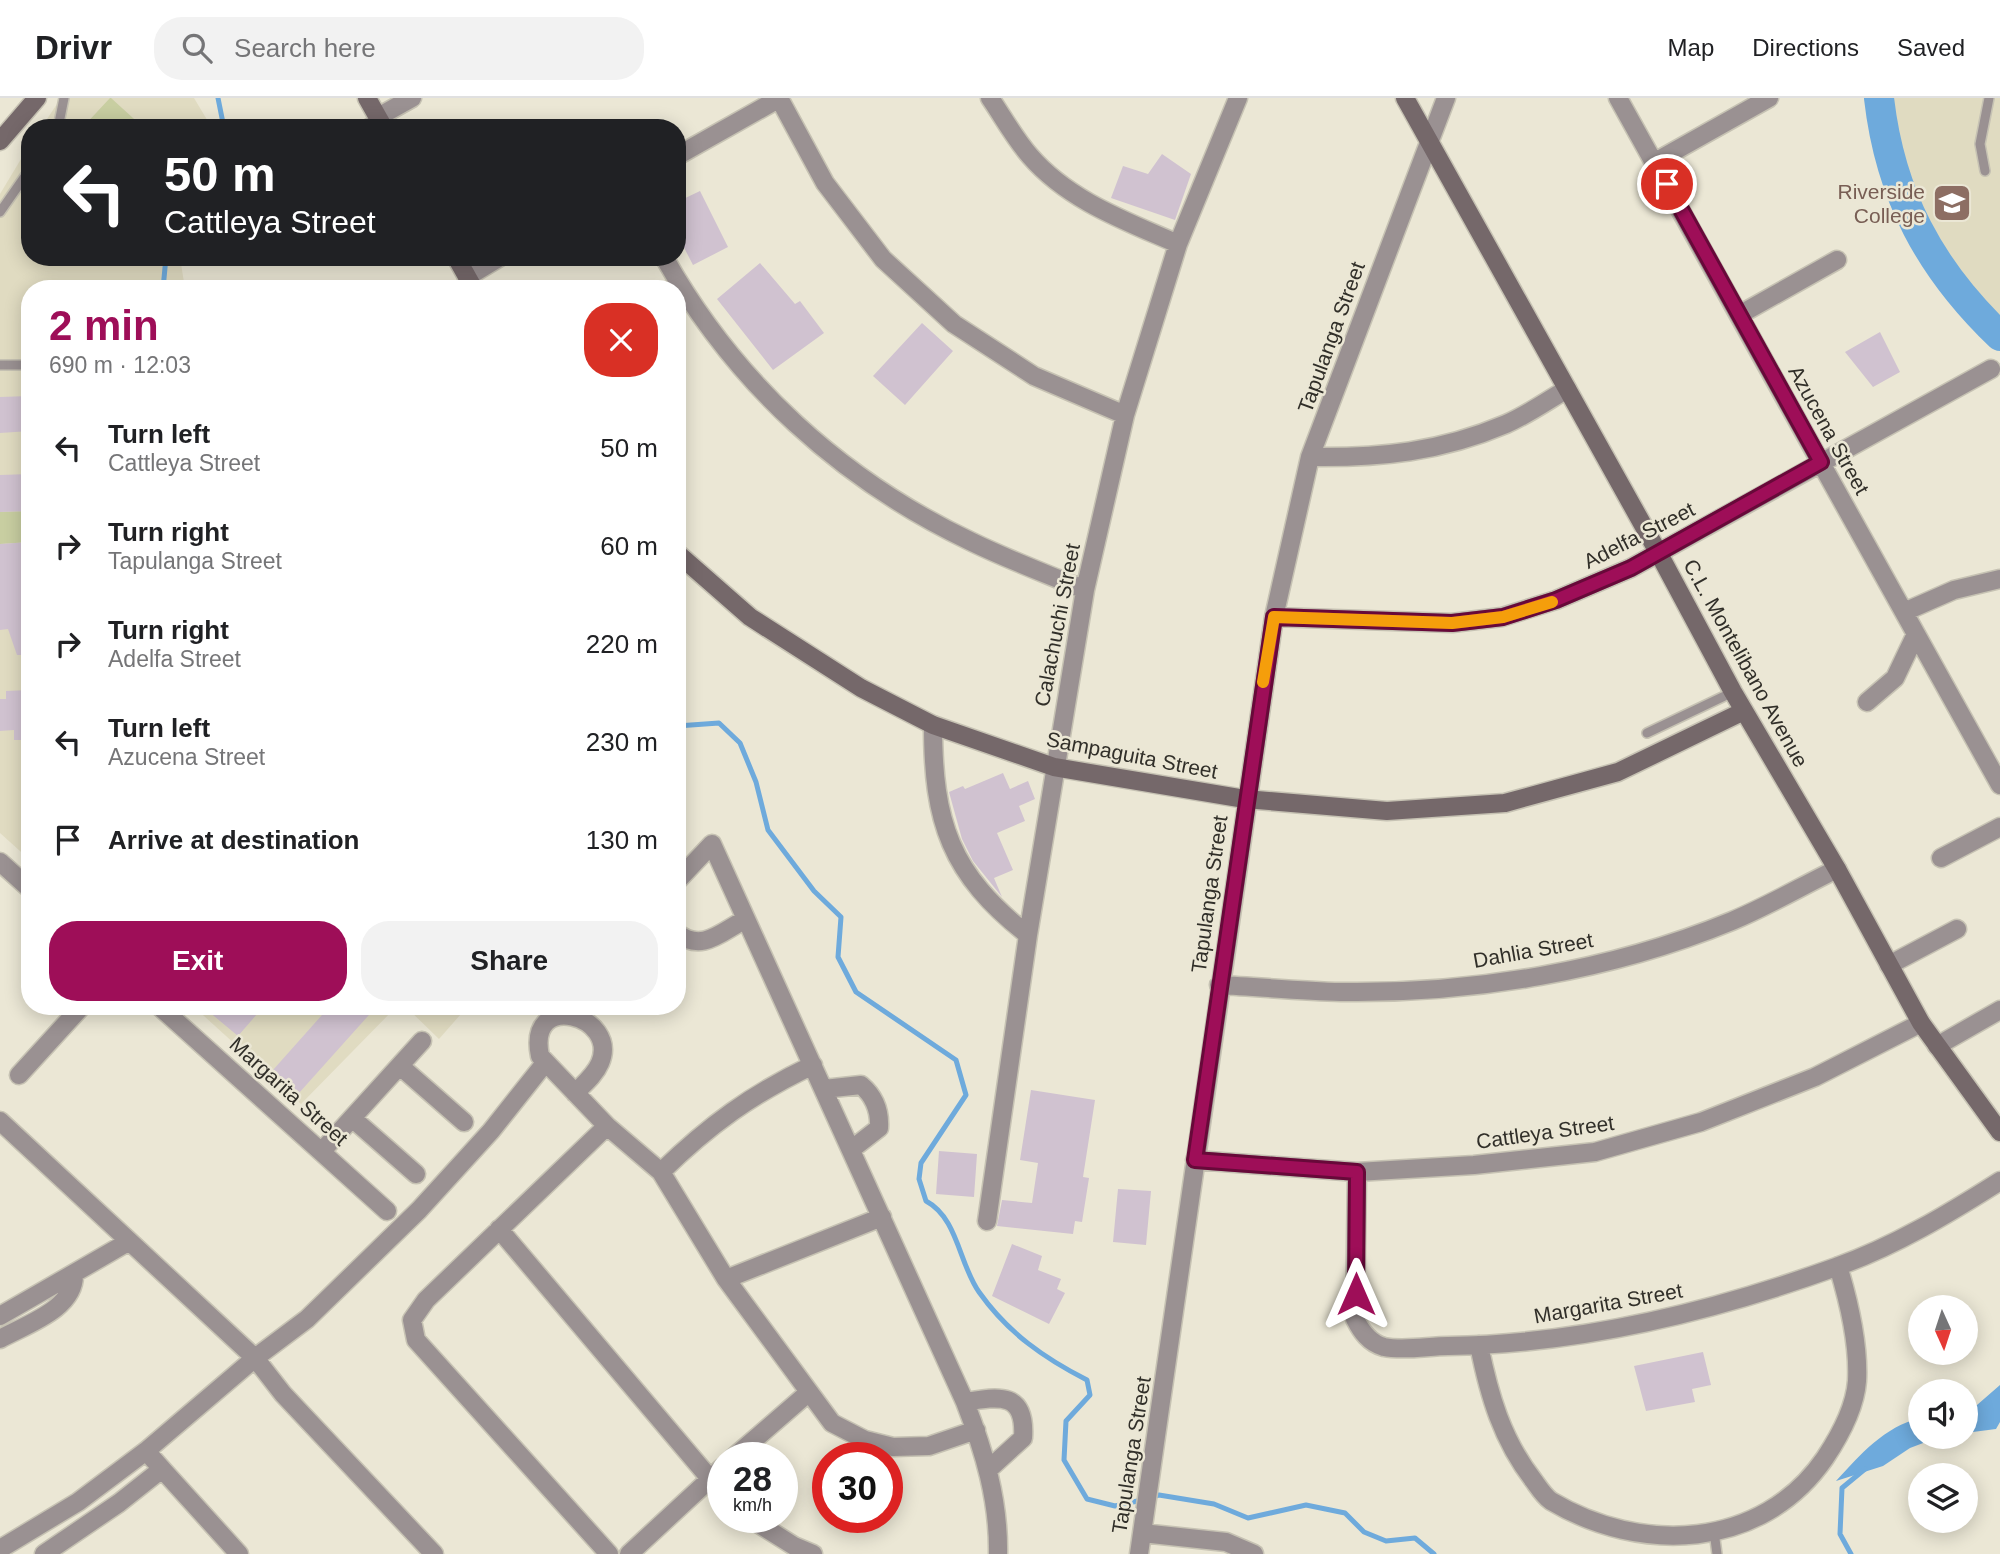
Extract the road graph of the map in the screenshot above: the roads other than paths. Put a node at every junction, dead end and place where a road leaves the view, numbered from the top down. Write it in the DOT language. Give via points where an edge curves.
graph roads {
  1 [pos="37,98"];
  2 [pos="64,98"];
  3 [pos="367,98"];
  4 [pos="412,98"];
  5 [pos="780,98"];
  6 [pos="990,98"];
  7 [pos="1238,98"];
  8 [pos="1405,98"];
  9 [pos="1447,98"];
  10 [pos="1618,98"];
  11 [pos="1769,98"];
  12 [pos="1990,98"];
  13 [pos="2000,101"];
  14 [pos="60,119"];
  15 [pos="379,119"];
  16 [pos="385,119"];
  17 [pos="1428,140"];
  18 [pos="0,141"];
  19 [pos="686,151"];
  20 [pos="1654,162"];
  21 [pos="1986,171"];
  22 [pos="21,182"];
  23 [pos="0,212"];
  24 [pos="1178,244"];
  25 [pos="1837,260"];
  26 [pos="490,266"];
  27 [pos="474,280"];
  28 [pos="686,296"];
  29 [pos="1740,315"];
  30 [pos="0,365"];
  31 [pos="21,365"];
  32 [pos="1991,369"];
  33 [pos="1567,389"];
  34 [pos="1125,415"];
  35 [pos="1310,457"];
  36 [pos="1821,462"];
  37 [pos="1658,552"];
  38 [pos="686,561"];
  39 [pos="2000,579"];
  40 [pos="1085,590"];
  41 [pos="1904,611"];
  42 [pos="1274,617"];
  43 [pos="1916,634"];
  44 [pos="1733,691"];
  45 [pos="1867,702"];
  46 [pos="1744,712"];
  47 [pos="933,725"];
  48 [pos="1647,733"];
  49 [pos="1054,767"];
  50 [pos="2000,785"];
  51 [pos="1245,799"];
  52 [pos="2000,827"];
  53 [pos="1941,858"];
  54 [pos="0,862"];
  55 [pos="1837,869"];
  56 [pos="686,871"];
  57 [pos="21,881"];
  58 [pos="746,919"];
  59 [pos="1957,929"];
  60 [pos="1028,935"];
  61 [pos="686,940"];
  62 [pos="1889,965"];
  63 [pos="1219,985"];
  64 [pos="2000,1010"];
  65 [pos="74,1015"];
  66 [pos="169,1015"];
  67 [pos="563,1015"];
  68 [pos="573,1015"];
  69 [pos="1921,1023"];
  70 [pos="422,1041"];
  71 [pos="1937,1046"];
  72 [pos="545,1063"];
  73 [pos="813,1065"];
  74 [pos="400,1066"];
  75 [pos="19,1075"];
  76 [pos="824,1089"];
  77 [pos="575,1093"];
  78 [pos="352,1118"];
  79 [pos="0,1121"];
  80 [pos="464,1122"];
  81 [pos="607,1126"];
  82 [pos="2000,1132"];
  83 [pos="852,1149"];
  84 [pos="322,1151"];
  85 [pos="1195,1160"];
  86 [pos="661,1172"];
  87 [pos="1357,1172"];
  88 [pos="415,1174"];
  89 [pos="2000,1181"];
  90 [pos="387,1211"];
  91 [pos="882,1217"];
  92 [pos="987,1221"];
  93 [pos="499,1229"];
  94 [pos="128,1242"];
  95 [pos="1838,1266"];
  96 [pos="74,1273"];
  97 [pos="726,1279"];
  98 [pos="0,1316"];
  99 [pos="0,1339"];
  100 [pos="1479,1345"];
  101 [pos="255,1358"];
  102 [pos="808,1392"];
  103 [pos="965,1402"];
  104 [pos="976,1430"];
  105 [pos="751,1442"];
  106 [pos="146,1451"];
  107 [pos="162,1469"];
  108 [pos="989,1469"];
  109 [pos="707,1477"];
  110 [pos="707,1481"];
  111 [pos="773,1533"];
  112 [pos="1142,1533"];
  113 [pos="1716,1547"];
  114 [pos="0,1549"];
  115 [pos="44,1554"];
  116 [pos="239,1554"];
  117 [pos="435,1554"];
  118 [pos="610,1554"];
  119 [pos="629,1554"];
  120 [pos="813,1554"];
  121 [pos="998,1554"];
  122 [pos="1139,1554"];
  123 [pos="1254,1554"];
  1 -- 18 [label="street"];
  2 -- 14 [label="lane"];
  3 -- 15 [label="street"];
  4 -- 16 [label="street"];
  5 -- 19 [label="street"];
  5 -- 34 [label="street" via="825,183 883,259 933,305 1034,376"];
  6 -- 24 [label="street" via="1029,156 1053,178 1091,205"];
  7 -- 24 [label="street, Calachuchi Street"];
  8 -- 17 [label="street, C.L. Montelibano Avenue"];
  9 -- 17 [label="street, Tapulanga Street"];
  10 -- 20 [label="street, Azucena Street"];
  11 -- 20 [label="street"];
  12 -- 13 [label="lane"];
  12 -- 21 [label="lane" via="1980,144"];
  17 -- 33 [label="street, C.L. Montelibano Avenue"];
  17 -- 35 [label="street, Tapulanga Street"];
  20 -- 29 [label="street, Azucena Street"];
  22 -- 23 [label="lane"];
  24 -- 34 [label="street, Calachuchi Street"];
  25 -- 29 [label="street"];
  26 -- 27 [label="street"];
  28 -- 40 [label="street" via="745,375 797,427 888,496 971,542"];
  29 -- 36 [label="street, Azucena Street"];
  30 -- 31 [label="lane"];
  32 -- 36 [label="street, Adelfa Street"];
  33 -- 35 [label="street" via="1508,424 1443,447 1376,457"];
  33 -- 37 [label="street, C.L. Montelibano Avenue"];
  34 -- 40 [label="street, Calachuchi Street"];
  35 -- 42 [label="street, Tapulanga Street"];
  36 -- 37 [label="street, Adelfa Street"];
  36 -- 41 [label="street, Azucena Street"];
  37 -- 42 [label="street, Adelfa Street" via="1556,600 1503,617 1452,623"];
  37 -- 44 [label="street, C.L. Montelibano Avenue"];
  38 -- 47 [label="street, Sampaguita Street" via="750,617 861,688"];
  39 -- 41 [label="street" via="1955,590"];
  40 -- 49 [label="street, Calachuchi Street"];
  41 -- 43 [label="street, Azucena Street"];
  42 -- 51 [label="street, Tapulanga Street"];
  43 -- 45 [label="street" via="1895,678"];
  43 -- 50 [label="street, Azucena Street"];
  44 -- 46 [label="street, C.L. Montelibano Avenue"];
  44 -- 48 [label="lane"];
  46 -- 51 [label="street, Sampaguita Street" via="1618,772 1505,803 1387,811"];
  46 -- 55 [label="street, C.L. Montelibano Avenue"];
  47 -- 49 [label="street, Sampaguita Street"];
  47 -- 60 [label="street" via="937,806 950,845 996,910"];
  49 -- 51 [label="street, Sampaguita Street"];
  49 -- 60 [label="street, Calachuchi Street"];
  51 -- 63 [label="street, Tapulanga Street"];
  52 -- 53 [label="street"];
  54 -- 57 [label="street"];
  55 -- 62 [label="street, C.L. Montelibano Avenue"];
  55 -- 63 [label="street, Dahlia Street" via="1732,921 1645,950 1539,977 1446,988 1342,992"];
  56 -- 58 [label="street" via="712,844"];
  58 -- 61 [label="street" via="700,944"];
  58 -- 73 [label="street"];
  59 -- 62 [label="street"];
  60 -- 92 [label="street, Calachuchi Street"];
  62 -- 69 [label="street, C.L. Montelibano Avenue"];
  63 -- 85 [label="street, Tapulanga Street"];
  64 -- 71 [label="street"];
  65 -- 75 [label="street"];
  66 -- 84 [label="street, Margarita Street"];
  67 -- 72 [label="street" via="543,1027 537,1041"];
  68 -- 77 [label="street" via="594,1030 602,1045 601,1061"];
  69 -- 71 [label="street, C.L. Montelibano Avenue"];
  69 -- 87 [label="street, Cattleya Street" via="1802,1082 1701,1122 1595,1152 1474,1166"];
  70 -- 74 [label="street"];
  71 -- 82 [label="street, C.L. Montelibano Avenue"];
  72 -- 77 [label="street"];
  72 -- 101 [label="street" via="419,1210 307,1319"];
  73 -- 76 [label="street"];
  73 -- 86 [label="street" via="735,1107"];
  74 -- 78 [label="street"];
  74 -- 80 [label="street"];
  76 -- 83 [label="street"];
  76 -- 83 [label="street" via="861,1085 869,1091 879,1114 878,1128"];
  77 -- 81 [label="street"];
  78 -- 84 [label="street"];
  78 -- 88 [label="street"];
  79 -- 94 [label="street"];
  81 -- 86 [label="street"];
  81 -- 93 [label="street"];
  83 -- 91 [label="street"];
  84 -- 90 [label="street, Margarita Street"];
  85 -- 87 [label="street, Cattleya Street"];
  85 -- 112 [label="street, Tapulanga Street"];
  86 -- 97 [label="street"];
  87 -- 100 [label="street, Margarita Street" via="1355,1319 1363,1335 1384,1347"];
  89 -- 95 [label="street, Margarita Street" via="1933,1223"];
  91 -- 97 [label="street"];
  91 -- 103 [label="street"];
  93 -- 109 [label="street"];
  93 -- 118 [label="street" via="426,1300 412,1320 416,1340"];
  94 -- 96 [label="street"];
  94 -- 101 [label="street"];
  95 -- 100 [label="street, Margarita Street" via="1713,1307 1588,1334"];
  95 -- 113 [label="street" via="1850,1307 1857,1382 1840,1436 1808,1483"];
  96 -- 98 [label="street"];
  96 -- 99 [label="street" via="67,1299"];
  97 -- 102 [label="street"];
  100 -- 113 [label="street" via="1489,1393 1513,1454 1549,1500 1598,1529 1653,1542"];
  101 -- 106 [label="street"];
  101 -- 117 [label="street" via="283,1394"];
  102 -- 104 [label="street" via="832,1423 865,1440 893,1447 929,1446"];
  102 -- 105 [label="street"];
  103 -- 104 [label="street"];
  103 -- 108 [label="street" via="1001,1396 1016,1404 1024,1421 1023,1438"];
  104 -- 108 [label="street"];
  106 -- 107 [label="street"];
  106 -- 114 [label="street" via="78,1502"];
  107 -- 115 [label="street"];
  107 -- 116 [label="street"];
  108 -- 121 [label="street"];
  110 -- 119 [label="street"];
  111 -- 120 [label="street"];
  112 -- 122 [label="street, Tapulanga Street"];
  112 -- 123 [label="street" via="1226,1542"];
}
